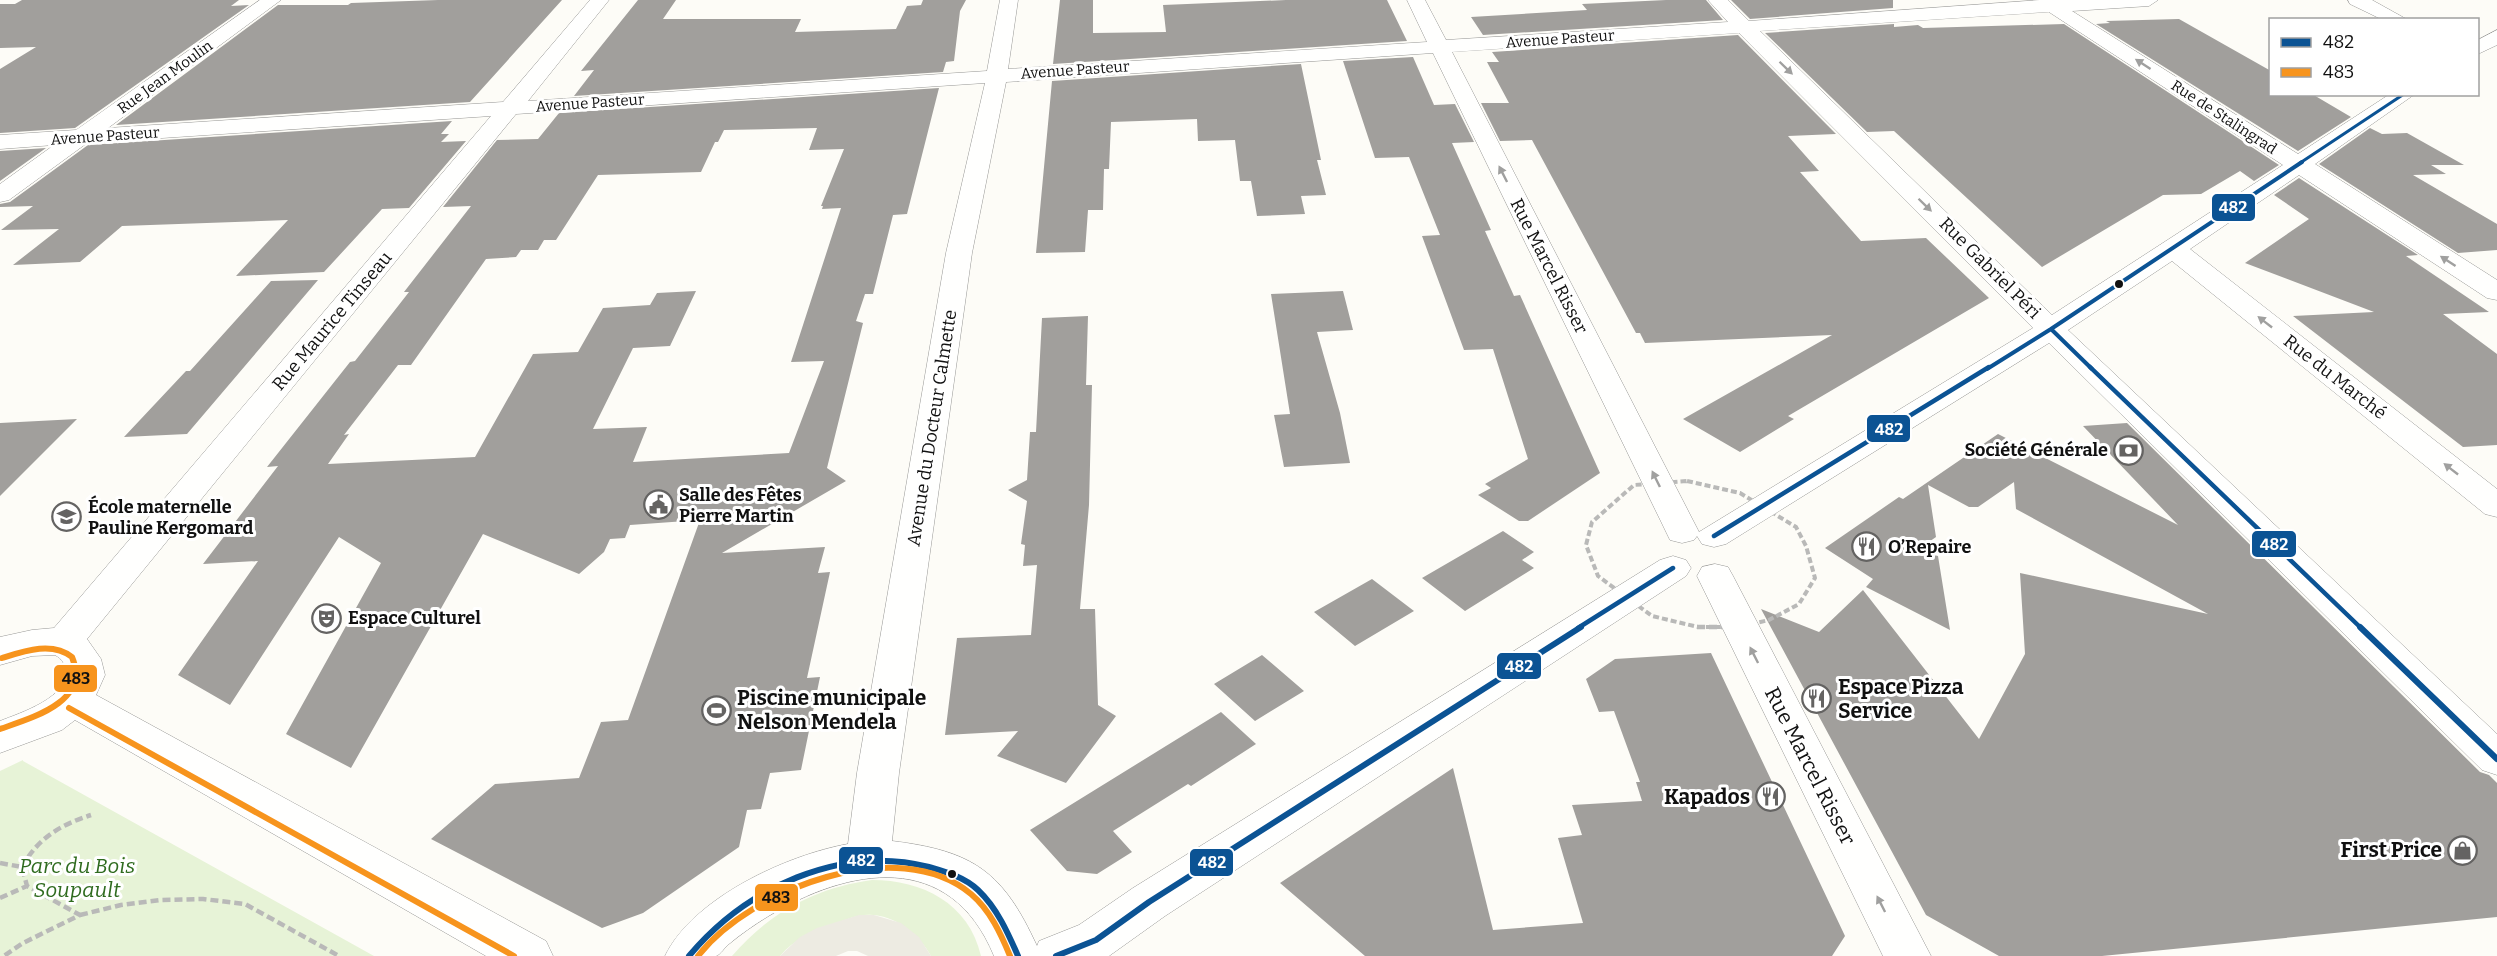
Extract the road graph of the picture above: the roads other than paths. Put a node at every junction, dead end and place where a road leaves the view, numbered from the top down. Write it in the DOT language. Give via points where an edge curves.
graph roads {
  1 [pos="272,0"];
  2 [pos="600,0"];
  3 [pos="1009,0"];
  4 [pos="1416,0"];
  5 [pos="1717,0"];
  6 [pos="2149,0"];
  7 [pos="2357,0"];
  8 [pos="2047,3"];
  9 [pos="2395,18"];
  10 [pos="1744,27"];
  11 [pos="2497,36"];
  12 [pos="1439,46"];
  13 [pos="2479,47"];
  14 [pos="997,75"];
  15 [pos="2402,96"];
  16 [pos="508,109"];
  17 [pos="80,137"];
  18 [pos="0,142"];
  19 [pos="2297,163"];
  20 [pos="0,195"];
  21 [pos="2173,249"];
  22 [pos="2497,292"];
  23 [pos="2051,329"];
  24 [pos="2497,506"];
  25 [pos="1696,553"];
  26 [pos="64,642"];
  27 [pos="0,651"];
  28 [pos="73,701"];
  29 [pos="0,737"];
  30 [pos="2497,759"];
  31 [pos="868,858"];
  32 [pos="529,956"];
  33 [pos="689,956"];
  34 [pos="1018,956"];
  35 [pos="1056,956"];
  36 [pos="1907,956"];
  1 -- 17 [label="street, Rue Jean Moulin"];
  2 -- 16 [label="street, Rue Maurice Tinseau"];
  3 -- 14 [label="street, Avenue du Docteur Calmette"];
  4 -- 12 [label="street, Rue Marcel Risser"];
  5 -- 10 [label="street, Rue Gabriel Péri"];
  6 -- 8 [label="street, Avenue Pasteur"];
  7 -- 9 [label="street"];
  8 -- 10 [label="street, Avenue Pasteur"];
  19 -- 8 [label="street, Rue de Stalingrad, one-way"];
  10 -- 12 [label="street, Avenue Pasteur"];
  10 -- 23 [label="street, Rue Gabriel Péri, one-way"];
  11 -- 13 [label="street"];
  12 -- 14 [label="street, Avenue Pasteur"];
  25 -- 12 [label="street, Rue Marcel Risser, one-way"];
  14 -- 16 [label="street, Avenue Pasteur"];
  14 -- 31 [label="street, Avenue du Docteur Calmette" via="959,253"];
  15 -- 19 [label="street"];
  16 -- 17 [label="street, Avenue Pasteur"];
  16 -- 26 [label="street, Rue Maurice Tinseau"];
  17 -- 18 [label="street, Avenue Pasteur"];
  17 -- 20 [label="street, Rue Jean Moulin"];
  19 -- 21 [label="street"];
  22 -- 19 [label="street, Rue de Stalingrad, one-way"];
  21 -- 23 [label="street"];
  24 -- 21 [label="street, Rue du Marché, one-way"];
  23 -- 25 [label="street"];
  23 -- 30 [label="street, Rue Gabriel Péri"];
  25 -- 35 [label="street" via="1159,895 1096,940"];
  36 -- 25 [label="street, Rue Marcel Risser, one-way"];
  26 -- 27 [label="street" via="41,642"];
  26 -- 28 [label="street" via="81,656 86,675"];
  28 -- 29 [label="street" via="48,719"];
  28 -- 32 [label="street"];
  31 -- 33 [label="street" via="829,865 795,877 715,928"];
  31 -- 34 [label="street" via="913,861 977,889 1004,923"];
}
